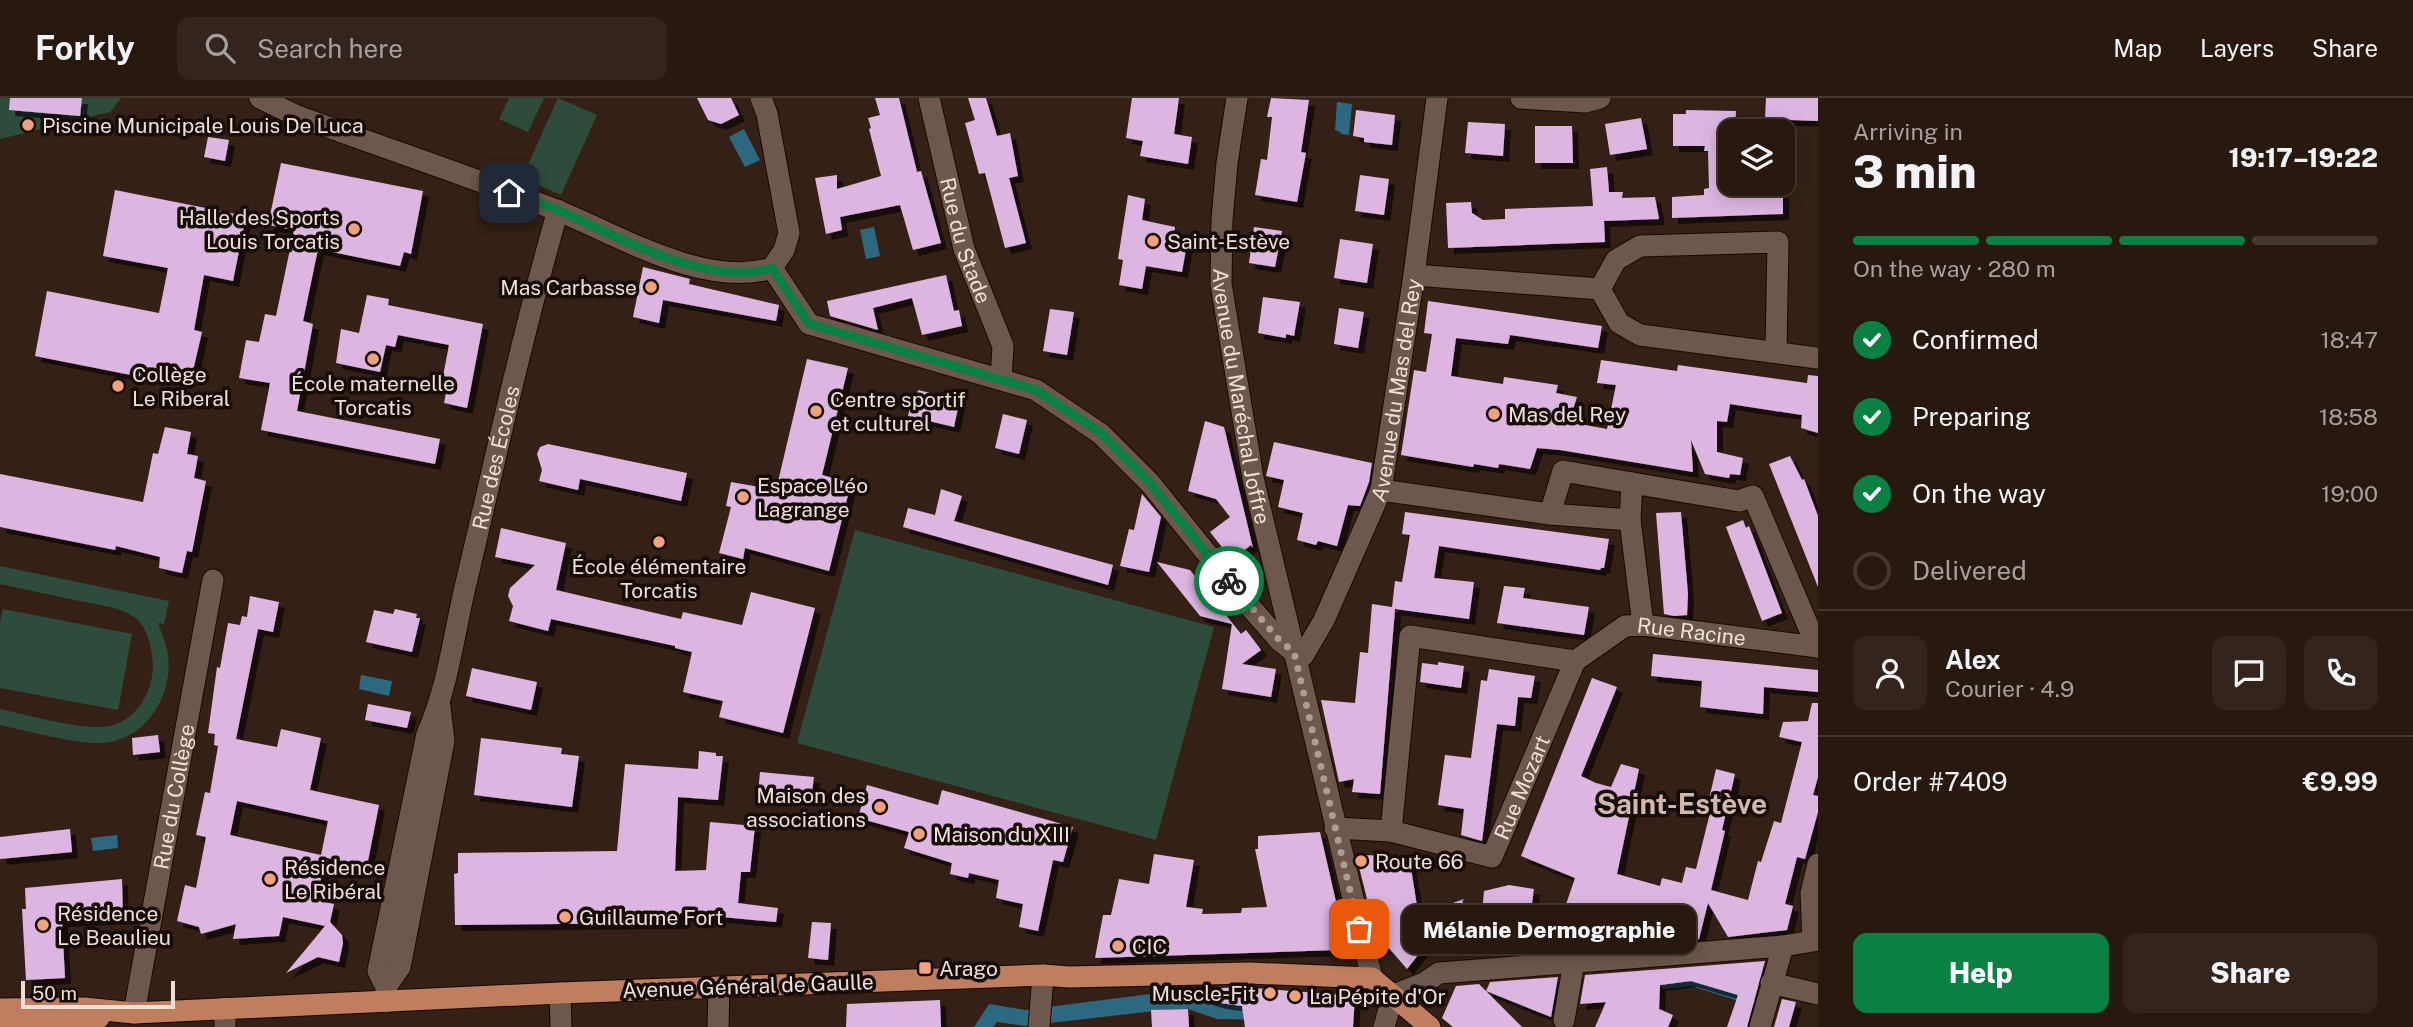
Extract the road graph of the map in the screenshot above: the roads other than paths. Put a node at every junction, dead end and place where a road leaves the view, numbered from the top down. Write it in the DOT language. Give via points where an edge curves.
graph roads {
  1 [pos="260,98"];
  2 [pos="761,98"];
  3 [pos="929,98"];
  4 [pos="1237,98"];
  5 [pos="1437,98"];
  6 [pos="1521,98"];
  7 [pos="1600,98"];
  8 [pos="558,210"];
  9 [pos="772,268"];
  10 [pos="1414,275"];
  11 [pos="1600,289"];
  12 [pos="1776,351"];
  13 [pos="1818,358"];
  14 [pos="1001,379"];
  15 [pos="1632,483"];
  16 [pos="1381,489"];
  17 [pos="1550,514"];
  18 [pos="1630,520"];
  19 [pos="213,580"];
  20 [pos="1643,625"];
  21 [pos="1817,647"];
  22 [pos="1294,652"];
  23 [pos="1575,661"];
  24 [pos="1335,828"];
  25 [pos="1391,831"];
  26 [pos="1818,864"];
  27 [pos="1816,940"];
  28 [pos="1783,946"];
  29 [pos="1574,962"];
  30 [pos="1043,975"];
  31 [pos="1372,978"];
  32 [pos="1771,983"];
  33 [pos="719,987"];
  34 [pos="560,993"];
  35 [pos="386,994"];
  36 [pos="1818,994"];
  37 [pos="1393,995"];
  38 [pos="0,1009"];
  39 [pos="128,1013"];
  40 [pos="225,1017"];
  41 [pos="1040,1017"];
  42 [pos="1564,1020"];
  43 [pos="0,1024"];
  44 [pos="561,1027"];
  45 [pos="718,1027"];
  46 [pos="1384,1027"];
  47 [pos="1430,1027"];
  48 [pos="1760,1027"];
  1 -- 8 [label="street" via="307,120"];
  2 -- 9 [label="street" via="768,114 789,233"];
  3 -- 14 [label="street, Rue du Stade" via="964,249 1003,346"];
  4 -- 22 [label="street, Avenue du Maréchal Joffre" via="1222,220 1221,284 1253,478"];
  5 -- 10 [label="street, Avenue du Mas del Rey"];
  6 -- 7 [label="street" via="1585,102"];
  8 -- 9 [label="street" via="643,250 720,272 754,274"];
  8 -- 35 [label="street, Rue des Écoles" via="527,318 440,706 427,734 378,971"];
  9 -- 14 [label="street" via="809,324"];
  10 -- 11 [label="street"];
  10 -- 16 [label="street, Avenue du Mas del Rey"];
  11 -- 12 [label="street" via="1619,323 1640,335"];
  11 -- 12 [label="street" via="1616,260 1640,246 1778,242"];
  12 -- 13 [label="street"];
  14 -- 22 [label="street" via="1036,390 1101,433 1150,483 1245,601"];
  15 -- 17 [label="street" via="1563,471"];
  15 -- 18 [label="street"];
  15 -- 21 [label="street" via="1739,501 1753,496"];
  16 -- 17 [label="street"];
  16 -- 22 [label="street, Avenue du Mas del Rey" via="1324,620 1304,656"];
  17 -- 18 [label="street"];
  18 -- 20 [label="street"];
  19 -- 39 [label="street, Rue du Collège"];
  20 -- 21 [label="street, Rue Racine"];
  20 -- 23 [label="street, Rue Racine" via="1625,626"];
  22 -- 24 [label="street, Avenue du Maréchal Joffre"];
  23 -- 25 [label="street, Rue Mozart" via="1492,857"];
  23 -- 25 [label="street" via="1410,636"];
  24 -- 25 [label="street"];
  24 -- 31 [label="street, Avenue du Maréchal Joffre"];
  26 -- 27 [label="street" via="1811,892"];
  27 -- 28 [label="street"];
  28 -- 29 [label="street"];
  28 -- 32 [label="street"];
  29 -- 37 [label="street" via="1439,973"];
  29 -- 42 [label="street"];
  30 -- 31 [label="main road, Avenue Général de Gaulle" via="1249,973"];
  30 -- 33 [label="main road, Avenue Général de Gaulle"];
  30 -- 41 [label="street"];
  31 -- 37 [label="main road"];
  32 -- 36 [label="street"];
  32 -- 48 [label="street"];
  33 -- 34 [label="main road, Avenue Général de Gaulle"];
  33 -- 45 [label="street"];
  34 -- 35 [label="main road, Avenue Général de Gaulle"];
  34 -- 44 [label="street"];
  35 -- 40 [label="main road, Avenue Général de Gaulle"];
  37 -- 46 [label="street"];
  37 -- 47 [label="main road"];
  38 -- 39 [label="main road, Avenue Général de Gaulle" via="84,1008"];
  39 -- 40 [label="main road, Avenue Général de Gaulle"];
  39 -- 43 [label="main road, Avenue Général de Gaulle" via="84,1022"];
}
